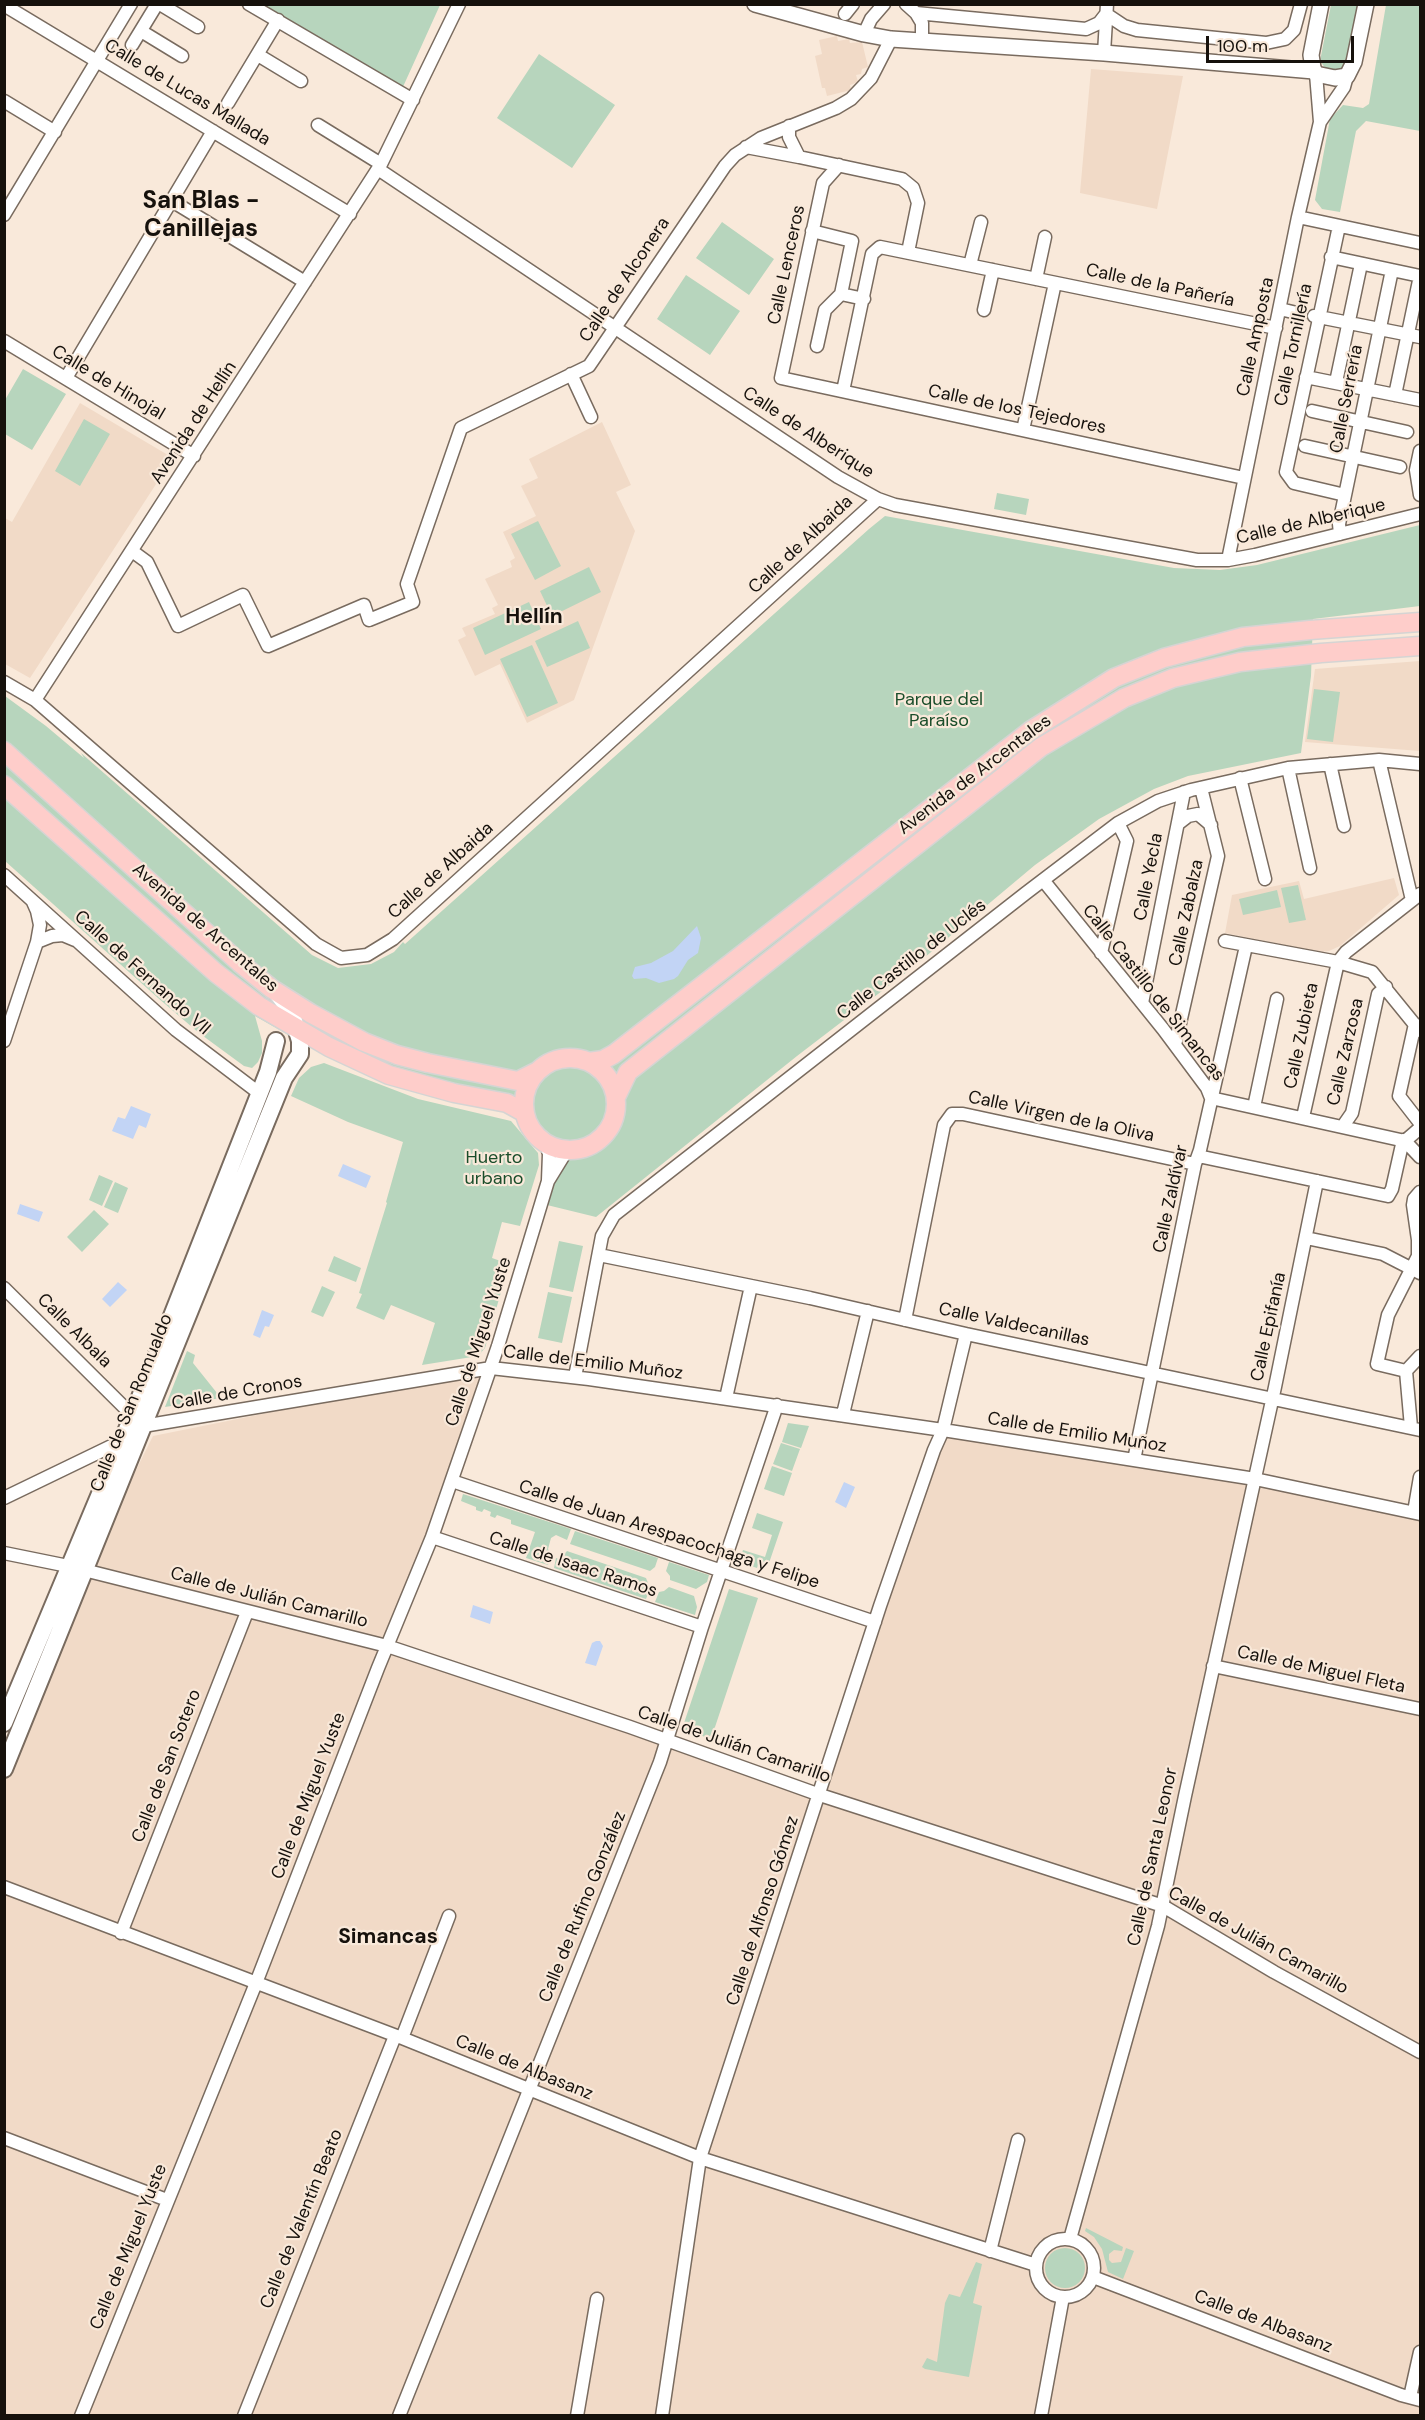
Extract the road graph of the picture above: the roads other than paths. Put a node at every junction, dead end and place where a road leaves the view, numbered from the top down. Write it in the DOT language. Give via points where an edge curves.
graph roads {
  1 [pos="131,4"];
  2 [pos="159,4"];
  3 [pos="249,4"];
  4 [pos="459,4"];
  5 [pos="755,4"];
  6 [pos="884,4"];
  7 [pos="906,4"];
  8 [pos="1301,4"];
  9 [pos="1321,4"];
  10 [pos="1366,4"];
  11 [pos="4,5"];
  12 [pos="1107,9"];
  13 [pos="916,13"];
  14 [pos="278,21"];
  15 [pos="198,27"];
  16 [pos="141,31"];
  17 [pos="864,34"];
  18 [pos="891,39"];
  19 [pos="922,41"];
  20 [pos="132,45"];
  21 [pos="1104,53"];
  22 [pos="258,55"];
  23 [pos="1311,55"];
  24 [pos="182,56"];
  25 [pos="98,61"];
  26 [pos="1285,68"];
  27 [pos="1315,73"];
  28 [pos="1347,76"];
  29 [pos="301,81"];
  30 [pos="413,100"];
  31 [pos="4,101"];
  32 [pos="228,103"];
  33 [pos="1320,122"];
  34 [pos="318,125"];
  35 [pos="789,126"];
  36 [pos="213,131"];
  37 [pos="56,132"];
  38 [pos="746,147"];
  39 [pos="799,157"];
  40 [pos="839,165"];
  41 [pos="380,166"];
  42 [pos="172,201"];
  43 [pos="350,214"];
  44 [pos="4,215"];
  45 [pos="1298,218"];
  46 [pos="981,222"];
  47 [pos="1339,226"];
  48 [pos="812,231"];
  49 [pos="1045,237"];
  50 [pos="1420,243"];
  51 [pos="908,252"];
  52 [pos="1331,257"];
  53 [pos="1361,264"];
  54 [pos="970,265"];
  55 [pos="993,270"];
  56 [pos="1392,270"];
  57 [pos="1420,276"];
  58 [pos="1036,279"];
  59 [pos="305,282"];
  60 [pos="1055,283"];
  61 [pos="841,294"];
  62 [pos="864,299"];
  63 [pos="1280,309"];
  64 [pos="984,310"];
  65 [pos="1311,316"];
  66 [pos="1349,323"];
  67 [pos="615,327"];
  68 [pos="1276,328"];
  69 [pos="1380,329"];
  70 [pos="1414,336"];
  71 [pos="4,341"];
  72 [pos="818,346"];
  73 [pos="571,374"];
  74 [pos="1306,376"];
  75 [pos="66,378"];
  76 [pos="781,378"];
  77 [pos="1336,382"];
  78 [pos="1367,389"];
  79 [pos="843,391"];
  80 [pos="1395,395"];
  81 [pos="1420,400"];
  82 [pos="1312,411"];
  83 [pos="591,417"];
  84 [pos="1361,422"];
  85 [pos="1023,430"];
  86 [pos="1407,432"];
  87 [pos="1305,446"];
  88 [pos="1420,451"];
  89 [pos="194,456"];
  90 [pos="1354,456"];
  91 [pos="1400,466"];
  92 [pos="1245,478"];
  93 [pos="1346,495"];
  94 [pos="1420,495"];
  95 [pos="878,499"];
  96 [pos="1420,514"];
  97 [pos="1340,534"];
  98 [pos="132,551"];
  99 [pos="1228,560"];
  100 [pos="1420,622"];
  101 [pos="1420,646"];
  102 [pos="4,682"];
  103 [pos="35,700"];
  104 [pos="4,751"];
  105 [pos="1379,760"];
  106 [pos="1330,764"];
  107 [pos="1420,764"];
  108 [pos="1288,768"];
  109 [pos="1240,778"];
  110 [pos="4,784"];
  111 [pos="1201,788"];
  112 [pos="1184,792"];
  113 [pos="1179,823"];
  114 [pos="1118,824"];
  115 [pos="1211,825"];
  116 [pos="1344,826"];
  117 [pos="1310,868"];
  118 [pos="4,875"];
  119 [pos="1265,879"];
  120 [pos="1043,880"];
  121 [pos="1416,897"];
  122 [pos="31,899"];
  123 [pos="78,940"];
  124 [pos="1225,941"];
  125 [pos="37,942"];
  126 [pos="1246,946"];
  127 [pos="1101,953"];
  128 [pos="1338,962"];
  129 [pos="206,964"];
  130 [pos="1386,987"];
  131 [pos="273,988"];
  132 [pos="1277,999"];
  133 [pos="1142,1003"];
  134 [pos="1418,1027"];
  135 [pos="297,1028"];
  136 [pos="4,1041"];
  137 [pos="276,1041"];
  138 [pos="364,1042"];
  139 [pos="1175,1045"];
  140 [pos="329,1047"];
  141 [pos="300,1054"];
  142 [pos="589,1062"];
  143 [pos="536,1072"];
  144 [pos="259,1093"];
  145 [pos="616,1097"];
  146 [pos="1211,1098"];
  147 [pos="1254,1107"];
  148 [pos="525,1113"];
  149 [pos="1303,1117"];
  150 [pos="1420,1123"];
  151 [pos="1343,1126"];
  152 [pos="1420,1128"];
  153 [pos="1404,1141"];
  154 [pos="546,1143"];
  155 [pos="567,1150"];
  156 [pos="1420,1157"];
  157 [pos="1196,1160"];
  158 [pos="548,1181"];
  159 [pos="1317,1181"];
  160 [pos="1420,1192"];
  161 [pos="1306,1238"];
  162 [pos="599,1255"];
  163 [pos="1417,1270"];
  164 [pos="751,1286"];
  165 [pos="4,1288"];
  166 [pos="868,1311"];
  167 [pos="905,1320"];
  168 [pos="966,1334"];
  169 [pos="1420,1356"];
  170 [pos="491,1368"];
  171 [pos="1406,1371"];
  172 [pos="1151,1373"];
  173 [pos="575,1377"];
  174 [pos="726,1398"];
  175 [pos="1272,1398"];
  176 [pos="777,1405"];
  177 [pos="843,1414"];
  178 [pos="138,1420"];
  179 [pos="1417,1426"];
  180 [pos="943,1430"];
  181 [pos="120,1443"];
  182 [pos="1134,1460"];
  183 [pos="1420,1478"];
  184 [pos="1255,1479"];
  185 [pos="452,1481"];
  186 [pos="4,1498"];
  187 [pos="1417,1513"];
  188 [pos="432,1537"];
  189 [pos="4,1553"];
  190 [pos="68,1566"];
  191 [pos="86,1571"];
  192 [pos="721,1572"];
  193 [pos="247,1612"];
  194 [pos="875,1622"];
  195 [pos="702,1627"];
  196 [pos="387,1646"];
  197 [pos="1214,1666"];
  198 [pos="1420,1709"];
  199 [pos="4,1723"];
  200 [pos="667,1740"];
  201 [pos="4,1768"];
  202 [pos="820,1795"];
  203 [pos="4,1887"];
  204 [pos="1163,1906"];
  205 [pos="449,1916"];
  206 [pos="121,1933"];
  207 [pos="256,1983"];
  208 [pos="399,2037"];
  209 [pos="1420,2052"];
  210 [pos="529,2090"];
  211 [pos="4,2138"];
  212 [pos="1018,2140"];
  213 [pos="700,2158"];
  214 [pos="167,2200"];
  215 [pos="1070,2239"];
  216 [pos="990,2251"];
  217 [pos="1036,2265"];
  218 [pos="1093,2277"];
  219 [pos="1063,2297"];
  220 [pos="597,2300"];
  221 [pos="1420,2352"];
  222 [pos="1415,2398"];
  223 [pos="81,2415"];
  224 [pos="244,2415"];
  225 [pos="399,2415"];
  226 [pos="577,2415"];
  227 [pos="662,2415"];
  228 [pos="1041,2415"];
  1 -- 25 [label="street"];
  2 -- 15 [label="street"];
  2 -- 16 [label="street"];
  3 -- 14 [label="street"];
  4 -- 30 [label="street, Avenida de Hellín"];
  5 -- 17 [label="street"];
  6 -- 17 [label="street"];
  7 -- 13 [label="street"];
  8 -- 12 [label="street" via="1294,30 1285,39 1266,43 1137,30 1124,26"];
  9 -- 23 [label="street"];
  10 -- 28 [label="street" via="1354,62"];
  11 -- 25 [label="street, Calle de Lucas Mallada"];
  12 -- 13 [label="street" via="1099,23 1086,29"];
  12 -- 21 [label="street"];
  13 -- 19 [label="street" via="922,23"];
  14 -- 22 [label="street"];
  14 -- 30 [label="street"];
  16 -- 20 [label="street"];
  16 -- 24 [label="street"];
  17 -- 18 [label="street"];
  18 -- 19 [label="street"];
  18 -- 35 [label="street, Calle de Alconera" via="871,78 851,99"];
  19 -- 21 [label="street"];
  21 -- 26 [label="street"];
  22 -- 29 [label="street"];
  22 -- 32 [label="street"];
  23 -- 26 [label="street"];
  23 -- 27 [label="street"];
  25 -- 36 [label="street, Calle de Lucas Mallada"];
  25 -- 37 [label="street"];
  26 -- 27 [label="street"];
  27 -- 28 [label="street" via="1328,78"];
  27 -- 33 [label="street, Calle Amposta"];
  28 -- 33 [label="street, Calle Amposta"];
  30 -- 41 [label="street, Avenida de Hellín"];
  31 -- 37 [label="street"];
  33 -- 45 [label="street, Calle Amposta"];
  34 -- 41 [label="street"];
  35 -- 38 [label="street, Calle de Alconera"];
  35 -- 39 [label="street" via="789,137"];
  36 -- 42 [label="street"];
  36 -- 43 [label="street, Calle de Lucas Mallada"];
  37 -- 44 [label="street"];
  38 -- 39 [label="street"];
  38 -- 67 [label="street, Calle de Alconera" via="725,166"];
  39 -- 40 [label="street"];
  40 -- 48 [label="street, Calle Lenceros" via="823,183"];
  40 -- 51 [label="street" via="902,179 913,188 918,202"];
  41 -- 43 [label="street, Avenida de Hellín"];
  41 -- 67 [label="street, Calle de Alberique"];
  42 -- 59 [label="street"];
  42 -- 75 [label="street"];
  43 -- 59 [label="street, Avenida de Hellín"];
  45 -- 47 [label="street"];
  45 -- 63 [label="street, Calle Amposta"];
  46 -- 54 [label="street"];
  47 -- 50 [label="street"];
  47 -- 52 [label="street, Calle Tornillería"];
  48 -- 61 [label="street" via="852,241"];
  48 -- 76 [label="street, Calle Lenceros"];
  49 -- 58 [label="street"];
  51 -- 54 [label="street, Calle de la Pañería"];
  51 -- 62 [label="street, Calle de la Pañería" via="880,247 873,254"];
  52 -- 53 [label="street"];
  52 -- 65 [label="street, Calle Tornillería"];
  53 -- 56 [label="street"];
  53 -- 66 [label="street"];
  54 -- 55 [label="street, Calle de la Pañería"];
  55 -- 58 [label="street, Calle de la Pañería"];
  55 -- 64 [label="street"];
  56 -- 57 [label="street"];
  56 -- 69 [label="street, Calle Serrería"];
  57 -- 70 [label="street"];
  58 -- 60 [label="street, Calle de la Pañería"];
  59 -- 89 [label="street, Avenida de Hellín"];
  60 -- 68 [label="street, Calle de la Pañería"];
  60 -- 85 [label="street"];
  61 -- 62 [label="street"];
  61 -- 72 [label="street" via="825,310"];
  62 -- 79 [label="street"];
  63 -- 65 [label="street"];
  63 -- 68 [label="street, Calle Amposta"];
  65 -- 66 [label="street"];
  65 -- 74 [label="street, Calle Tornillería"];
  66 -- 69 [label="street"];
  66 -- 77 [label="street"];
  67 -- 73 [label="street, Calle de Alconera" via="589,366"];
  67 -- 95 [label="street, Calle de Alberique" via="838,477"];
  68 -- 92 [label="street, Calle Amposta"];
  69 -- 70 [label="street"];
  69 -- 78 [label="street, Calle Serrería"];
  70 -- 80 [label="street"];
  71 -- 75 [label="street, Calle de Hinojal"];
  73 -- 83 [label="street"];
  73 -- 98 [label="street, Calle de Alconera" via="461,428 406,584 413,602 369,620 364,605 268,646 243,595 178,626 147,562"];
  74 -- 77 [label="street"];
  74 -- 93 [label="street, Calle Tornillería" via="1286,472 1294,483"];
  75 -- 89 [label="street, Calle de Hinojal"];
  76 -- 79 [label="street, Calle de los Tejedores"];
  77 -- 78 [label="street"];
  78 -- 80 [label="street"];
  78 -- 84 [label="street, Calle Serrería"];
  79 -- 85 [label="street, Calle de los Tejedores"];
  80 -- 81 [label="street"];
  82 -- 84 [label="street"];
  84 -- 86 [label="street"];
  84 -- 90 [label="street, Calle Serrería"];
  85 -- 92 [label="street, Calle de los Tejedores"];
  87 -- 90 [label="street"];
  88 -- 94 [label="street" via="1416,470"];
  89 -- 98 [label="street, Avenida de Hellín"];
  90 -- 91 [label="street"];
  90 -- 93 [label="street, Calle Serrería"];
  92 -- 99 [label="street, Calle Amposta"];
  93 -- 97 [label="street, Calle Serrería"];
  95 -- 99 [label="street, Calle de Alberique" via="1197,560"];
  95 -- 103 [label="street, Calle de Albaida" via="393,939 367,955 340,958 316,944"];
  96 -- 97 [label="street, Calle de Alberique"];
  97 -- 99 [label="street, Calle de Alberique"];
  98 -- 103 [label="street, Avenida de Hellín"];
  100 -- 142 [label="main road, Avenida de Arcentales" via="1243,637 1164,658 1114,678 1029,731 614,1054"];
  101 -- 145 [label="main road, Avenida de Arcentales" via="1240,662 1173,678 1124,698 1041,747 996,782 628,1072"];
  102 -- 103 [label="street, Calle de Albaida"];
  104 -- 131 [label="main road, Avenida de Arcentales" via="240,963"];
  105 -- 106 [label="street, Calle Castillo de Uclés"];
  105 -- 107 [label="street, Calle Castillo de Uclés"];
  105 -- 121 [label="street"];
  106 -- 108 [label="street, Calle Castillo de Uclés"];
  106 -- 116 [label="street"];
  108 -- 109 [label="street, Calle Castillo de Uclés"];
  108 -- 117 [label="street"];
  109 -- 111 [label="street, Calle Castillo de Uclés"];
  109 -- 119 [label="street"];
  110 -- 129 [label="main road, Avenida de Arcentales"];
  111 -- 112 [label="street, Calle Castillo de Uclés"];
  111 -- 115 [label="street, Calle Zabalza"];
  112 -- 113 [label="street, Calle Yecla"];
  112 -- 114 [label="street, Calle Castillo de Uclés" via="1158,801"];
  113 -- 115 [label="street" via="1198,814"];
  113 -- 133 [label="street, Calle Yecla"];
  114 -- 120 [label="street, Calle Castillo de Uclés"];
  114 -- 127 [label="street" via="1127,841"];
  115 -- 139 [label="street, Calle Zabalza" via="1218,856"];
  118 -- 122 [label="street, Calle de Fernando VII"];
  120 -- 127 [label="street, Calle Castillo de Simancas"];
  120 -- 162 [label="street, Calle Castillo de Uclés" via="614,1215 602,1236"];
  121 -- 128 [label="street"];
  122 -- 123 [label="street, Calle de Fernando VII"];
  122 -- 125 [label="street" via="40,925"];
  123 -- 125 [label="street" via="63,935"];
  123 -- 144 [label="street, Calle de Fernando VII" via="176,1030"];
  124 -- 126 [label="street"];
  125 -- 136 [label="street"];
  126 -- 128 [label="street"];
  126 -- 146 [label="street, Calle Zaldívar"];
  127 -- 133 [label="street, Calle Castillo de Simancas"];
  128 -- 130 [label="street" via="1372,972"];
  128 -- 149 [label="street, Calle Zubieta"];
  129 -- 135 [label="main road, Avenida de Arcentales" via="259,1006"];
  129 -- 137 [label="main road" via="216,980 269,1022"];
  130 -- 134 [label="street"];
  130 -- 151 [label="street, Calle Zarzosa" via="1378,994 1352,1113"];
  131 -- 135 [label="main road" via="284,1000"];
  131 -- 138 [label="main road, Avenida de Arcentales"];
  132 -- 147 [label="street"];
  133 -- 139 [label="street, Calle Castillo de Simancas"];
  134 -- 150 [label="street" via="1399,1096"];
  135 -- 137 [label="main road"];
  135 -- 138 [label="main road" via="318,1027 344,1040"];
  135 -- 140 [label="main road, Avenida de Arcentales"];
  135 -- 141 [label="main road"];
  137 -- 144 [label="main road, Calle de San Romualdo" via="273,1060"];
  138 -- 143 [label="main road, Avenida de Arcentales" via="428,1063 518,1081"];
  139 -- 146 [label="street, Calle Castillo de Simancas"];
  140 -- 141 [label="main road"];
  140 -- 148 [label="main road, Avenida de Arcentales" via="389,1075 507,1103"];
  141 -- 178 [label="main road, Calle de San Romualdo" via="284,1078"];
  142 -- 143 [label="main road" via="565,1058"];
  142 -- 145 [label="main road" via="607,1076"];
  143 -- 148 [label="main road" via="524,1096"];
  144 -- 178 [label="main road, Calle de San Romualdo"];
  145 -- 155 [label="main road" via="614,1118 604,1135 587,1147"];
  146 -- 147 [label="street, Calle Castillo de Simancas"];
  146 -- 157 [label="street, Calle Zaldívar"];
  147 -- 149 [label="street, Calle Castillo de Simancas"];
  148 -- 154 [label="main road" via="532,1131"];
  149 -- 151 [label="street, Calle Castillo de Simancas"];
  151 -- 153 [label="street, Calle Castillo de Simancas"];
  152 -- 153 [label="street"];
  153 -- 156 [label="street"];
  153 -- 159 [label="street, Calle Virgen de la Oliva" via="1388,1196"];
  154 -- 155 [label="main road"];
  154 -- 158 [label="street, Calle de Miguel Yuste"];
  155 -- 158 [label="street, Calle de Miguel Yuste"];
  157 -- 159 [label="street, Calle Virgen de la Oliva"];
  157 -- 167 [label="street, Calle Virgen de la Oliva" via="952,1114 944,1125"];
  157 -- 172 [label="street, Calle Zaldívar"];
  158 -- 170 [label="street, Calle de Miguel Yuste"];
  159 -- 161 [label="street, Calle Epifanía"];
  160 -- 163 [label="street" via="1413,1205"];
  161 -- 163 [label="street" via="1383,1254"];
  161 -- 175 [label="street, Calle Epifanía"];
  162 -- 164 [label="street, Calle Valdecanillas"];
  162 -- 173 [label="street, Calle Castillo de Uclés"];
  163 -- 171 [label="street" via="1388,1315 1377,1364"];
  164 -- 166 [label="street, Calle Valdecanillas"];
  164 -- 174 [label="street"];
  165 -- 178 [label="street, Calle Albala"];
  166 -- 167 [label="street, Calle Valdecanillas"];
  166 -- 177 [label="street"];
  167 -- 168 [label="street, Calle Valdecanillas"];
  168 -- 172 [label="street, Calle Valdecanillas"];
  168 -- 180 [label="street, Calle de Alfonso Gómez"];
  169 -- 171 [label="street"];
  170 -- 173 [label="street, Calle de Emilio Muñoz"];
  170 -- 178 [label="street, Calle de Cronos"];
  170 -- 185 [label="street, Calle de Miguel Yuste"];
  171 -- 179 [label="street"];
  172 -- 175 [label="street, Calle Valdecanillas"];
  172 -- 182 [label="street, Calle Zaldívar"];
  173 -- 174 [label="street, Calle de Emilio Muñoz"];
  174 -- 176 [label="street, Calle de Emilio Muñoz"];
  175 -- 179 [label="street, Calle Valdecanillas"];
  175 -- 184 [label="street, Calle Epifanía"];
  176 -- 177 [label="street, Calle de Emilio Muñoz"];
  176 -- 192 [label="street, Calle de Rufino González"];
  177 -- 180 [label="street, Calle de Emilio Muñoz"];
  178 -- 181 [label="main road, Calle de San Romualdo"];
  178 -- 191 [label="main road, Calle de San Romualdo"];
  180 -- 182 [label="street, Calle de Emilio Muñoz"];
  180 -- 194 [label="street, Calle de Alfonso Gómez"];
  181 -- 186 [label="street"];
  181 -- 190 [label="main road, Calle de San Romualdo"];
  182 -- 184 [label="street, Calle de Emilio Muñoz"];
  183 -- 187 [label="street"];
  184 -- 187 [label="street, Calle de Emilio Muñoz"];
  184 -- 197 [label="street, Calle de Santa Leonor"];
  185 -- 188 [label="street, Calle de Miguel Yuste"];
  185 -- 192 [label="street, Calle de Juan Arespacochaga y Felipe"];
  188 -- 195 [label="street, Calle de Isaac Ramos"];
  188 -- 196 [label="street, Calle de Miguel Yuste"];
  189 -- 190 [label="street, Calle de Julián Camarillo"];
  190 -- 191 [label="street, Calle de Julián Camarillo"];
  190 -- 199 [label="main road, Calle de San Romualdo"];
  191 -- 193 [label="street, Calle de Julián Camarillo"];
  191 -- 201 [label="main road, Calle de San Romualdo"];
  192 -- 194 [label="street, Calle de Juan Arespacochaga y Felipe"];
  192 -- 195 [label="street, Calle de Rufino González"];
  193 -- 196 [label="street, Calle de Julián Camarillo"];
  193 -- 206 [label="street, Calle de San Sotero"];
  194 -- 202 [label="street, Calle de Alfonso Gómez"];
  195 -- 200 [label="street, Calle de Rufino González"];
  196 -- 200 [label="street, Calle de Julián Camarillo"];
  196 -- 207 [label="street, Calle de Miguel Yuste"];
  197 -- 198 [label="street, Calle de Miguel Fleta"];
  197 -- 204 [label="street, Calle de Santa Leonor"];
  200 -- 202 [label="street, Calle de Julián Camarillo"];
  200 -- 210 [label="street, Calle de Rufino González"];
  202 -- 204 [label="street, Calle de Julián Camarillo"];
  202 -- 213 [label="street, Calle de Alfonso Gómez"];
  203 -- 206 [label="street, Calle de Albasanz"];
  204 -- 209 [label="street, Calle de Julián Camarillo"];
  204 -- 215 [label="street, Calle de Santa Leonor"];
  205 -- 208 [label="street, Calle de Valentín Beato"];
  206 -- 207 [label="street, Calle de Albasanz"];
  207 -- 208 [label="street, Calle de Albasanz"];
  207 -- 214 [label="street, Calle de Miguel Yuste"];
  208 -- 210 [label="street, Calle de Albasanz"];
  208 -- 224 [label="street, Calle de Valentín Beato"];
  210 -- 213 [label="street, Calle de Albasanz"];
  210 -- 225 [label="street, Calle de Rufino González"];
  211 -- 214 [label="street"];
  212 -- 216 [label="street"];
  213 -- 216 [label="street, Calle de Albasanz"];
  213 -- 227 [label="street, Calle de Alfonso Gómez"];
  214 -- 223 [label="street, Calle de Miguel Yuste"];
  215 -- 217 [label="street" via="1051,2242"];
  215 -- 218 [label="street" via="1087,2249 1092,2257"];
  216 -- 217 [label="street, Calle de Albasanz"];
  217 -- 219 [label="street" via="1040,2283"];
  218 -- 219 [label="street" via="1082,2292"];
  218 -- 222 [label="street, Calle de Albasanz"];
  219 -- 228 [label="street"];
  220 -- 226 [label="street"];
  221 -- 222 [label="street"];
}
